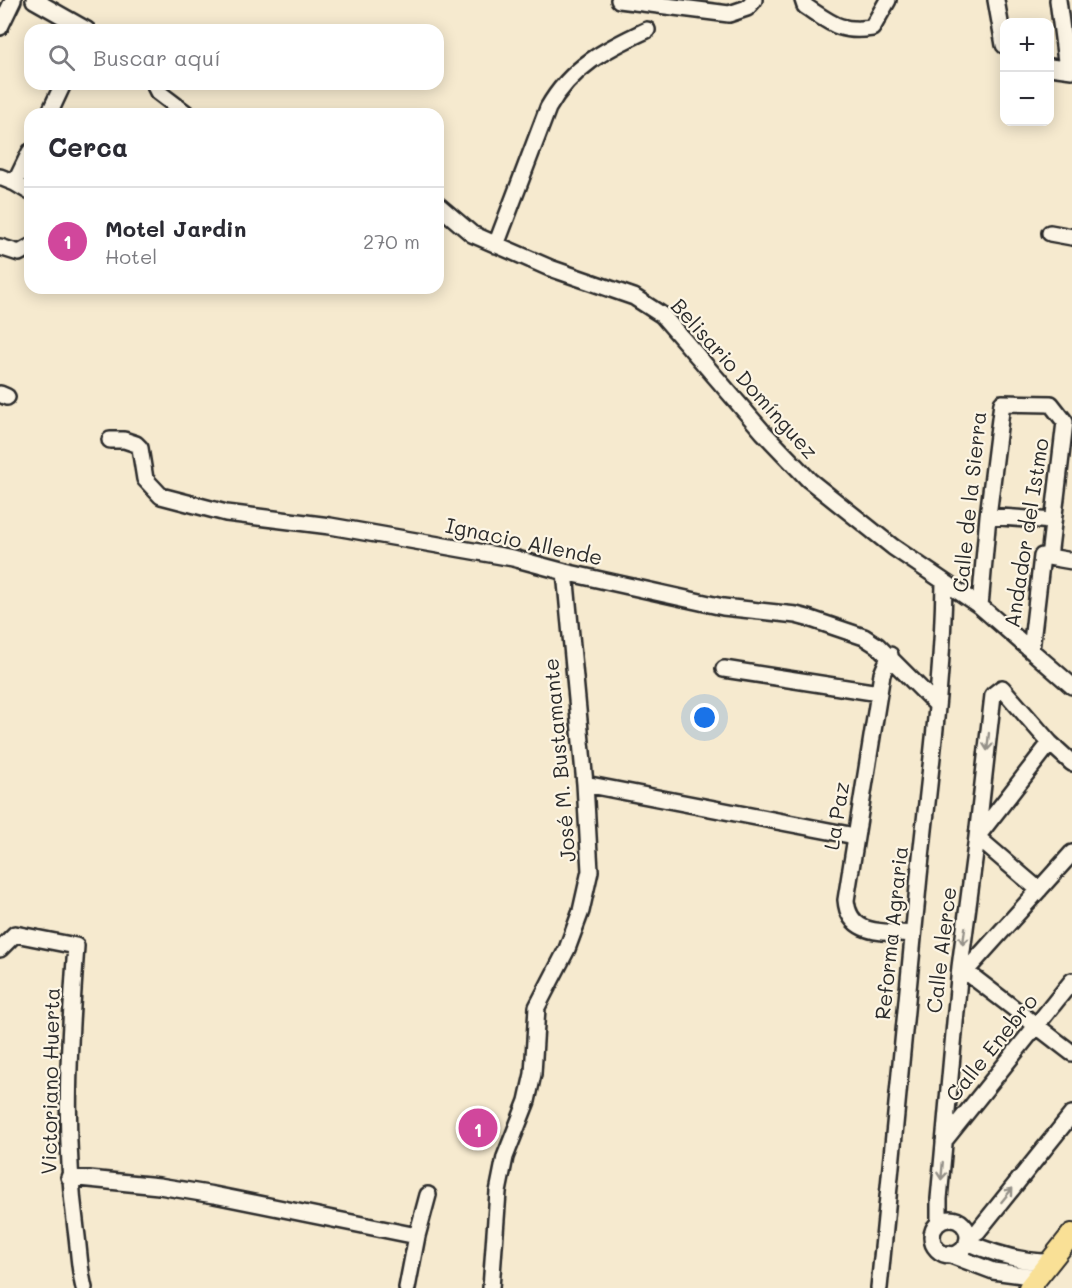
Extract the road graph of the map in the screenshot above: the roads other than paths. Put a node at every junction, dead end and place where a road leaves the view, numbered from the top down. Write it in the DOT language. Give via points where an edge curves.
graph roads {
  1 [pos="13,0"];
  2 [pos="34,0"];
  3 [pos="619,0"];
  4 [pos="754,0"];
  5 [pos="803,0"];
  6 [pos="888,0"];
  7 [pos="996,0"];
  8 [pos="1058,0"];
  9 [pos="1000,22"];
  10 [pos="76,24"];
  11 [pos="0,27"];
  12 [pos="647,30"];
  13 [pos="1054,68"];
  14 [pos="1070,70"];
  15 [pos="60,90"];
  16 [pos="157,90"];
  17 [pos="52,108"];
  18 [pos="179,108"];
  19 [pos="24,165"];
  20 [pos="0,177"];
  21 [pos="15,183"];
  22 [pos="24,188"];
  23 [pos="444,210"];
  24 [pos="1050,233"];
  25 [pos="1072,237"];
  26 [pos="496,245"];
  27 [pos="0,247"];
  28 [pos="24,250"];
  29 [pos="1065,422"];
  30 [pos="110,440"];
  31 [pos="988,516"];
  32 [pos="1053,521"];
  33 [pos="1048,557"];
  34 [pos="1072,561"];
  35 [pos="565,572"];
  36 [pos="944,582"];
  37 [pos="974,603"];
  38 [pos="1031,650"];
  39 [pos="890,656"];
  40 [pos="724,669"];
  41 [pos="1072,686"];
  42 [pos="879,693"];
  43 [pos="937,705"];
  44 [pos="1050,743"];
  45 [pos="1072,763"];
  46 [pos="585,784"];
  47 [pos="855,836"];
  48 [pos="978,837"];
  49 [pos="1072,853"];
  50 [pos="1039,890"];
  51 [pos="913,934"];
  52 [pos="0,948"];
  53 [pos="962,969"];
  54 [pos="1072,981"];
  55 [pos="1036,1026"];
  56 [pos="1072,1053"];
  57 [pos="1072,1114"];
  58 [pos="944,1141"];
  59 [pos="69,1177"];
  60 [pos="428,1196"];
  61 [pos="939,1222"];
  62 [pos="1072,1234"];
  63 [pos="417,1236"];
  64 [pos="968,1240"];
  65 [pos="948,1254"];
  66 [pos="1038,1276"];
  67 [pos="84,1288"];
  68 [pos="407,1288"];
  69 [pos="491,1288"];
  70 [pos="879,1288"];
  1 -- 11 [label="street"];
  2 -- 10 [label="street"];
  3 -- 4 [label="street" via="729,14 747,8"];
  5 -- 6 [label="street" via="805,6 839,28 857,30 872,28"];
  7 -- 9 [label="street"];
  8 -- 14 [label="street"];
  12 -- 26 [label="street" via="602,51 555,94"];
  13 -- 14 [label="street"];
  15 -- 17 [label="street"];
  16 -- 18 [label="street"];
  19 -- 21 [label="street"];
  20 -- 21 [label="street"];
  21 -- 22 [label="street"];
  23 -- 26 [label="street, Belisario Domínguez" via="472,234"];
  24 -- 25 [label="street"];
  26 -- 36 [label="street, Belisario Domínguez" via="634,297 662,315 809,480"];
  27 -- 28 [label="street" via="19,253"];
  29 -- 31 [label="street, Calle de la Sierra" via="1051,404 1002,403"];
  29 -- 32 [label="street, Andador del Istmo"];
  30 -- 35 [label="street, Ignacio Allende" via="124,440 140,448 145,479 161,496 226,513 330,526 513,558"];
  31 -- 32 [label="street"];
  31 -- 37 [label="street, Calle de la Sierra"];
  32 -- 33 [label="street, Andador del Istmo"];
  33 -- 34 [label="street"];
  33 -- 38 [label="street, Andador del Istmo" via="1042,556"];
  35 -- 39 [label="street, Ignacio Allende" via="723,607 796,615 864,637"];
  35 -- 46 [label="street, José M. Bustamante"];
  36 -- 37 [label="street, Belisario Domínguez"];
  36 -- 43 [label="street, Reforma Agraria"];
  37 -- 38 [label="street, Belisario Domínguez"];
  38 -- 41 [label="street, Belisario Domínguez"];
  39 -- 42 [label="street, La Paz"];
  39 -- 43 [label="street, Ignacio Allende"];
  40 -- 42 [label="street"];
  42 -- 47 [label="street, La Paz"];
  43 -- 51 [label="street, Reforma Agraria"];
  44 -- 45 [label="street"];
  44 -- 48 [label="street"];
  44 -- 48 [label="street, Calle Alerce, one-way" via="1002,688 993,695"];
  46 -- 47 [label="street"];
  46 -- 69 [label="street, José M. Bustamante" via="590,871 567,949 537,1007 533,1074 505,1157 498,1191"];
  47 -- 51 [label="street, La Paz" via="846,910 858,927"];
  48 -- 50 [label="street"];
  48 -- 53 [label="street, Calle Alerce, one-way"];
  49 -- 50 [label="street"];
  50 -- 53 [label="street"];
  51 -- 70 [label="street, Reforma Agraria"];
  52 -- 59 [label="street, Victoriano Huerta" via="15,934 76,946 68,1062"];
  53 -- 55 [label="street"];
  53 -- 58 [label="street, Calle Alerce"];
  54 -- 55 [label="street, Calle Enebro"];
  55 -- 56 [label="street"];
  55 -- 58 [label="street, Calle Enebro"];
  64 -- 57 [label="street, one-way"];
  58 -- 61 [label="street, Calle Alerce, one-way"];
  59 -- 63 [label="street" via="213,1195"];
  59 -- 67 [label="street, Victoriano Huerta"];
  60 -- 63 [label="street"];
  61 -- 64 [label="street" via="958,1221 967,1231"];
  61 -- 65 [label="street" via="932,1234 933,1241 936,1248"];
  62 -- 66 [label="main road"];
  63 -- 68 [label="street"];
  64 -- 65 [label="street" via="960,1251"];
  64 -- 66 [label="street" via="1025,1261"];
  65 -- 66 [label="street" via="993,1271"];
}
